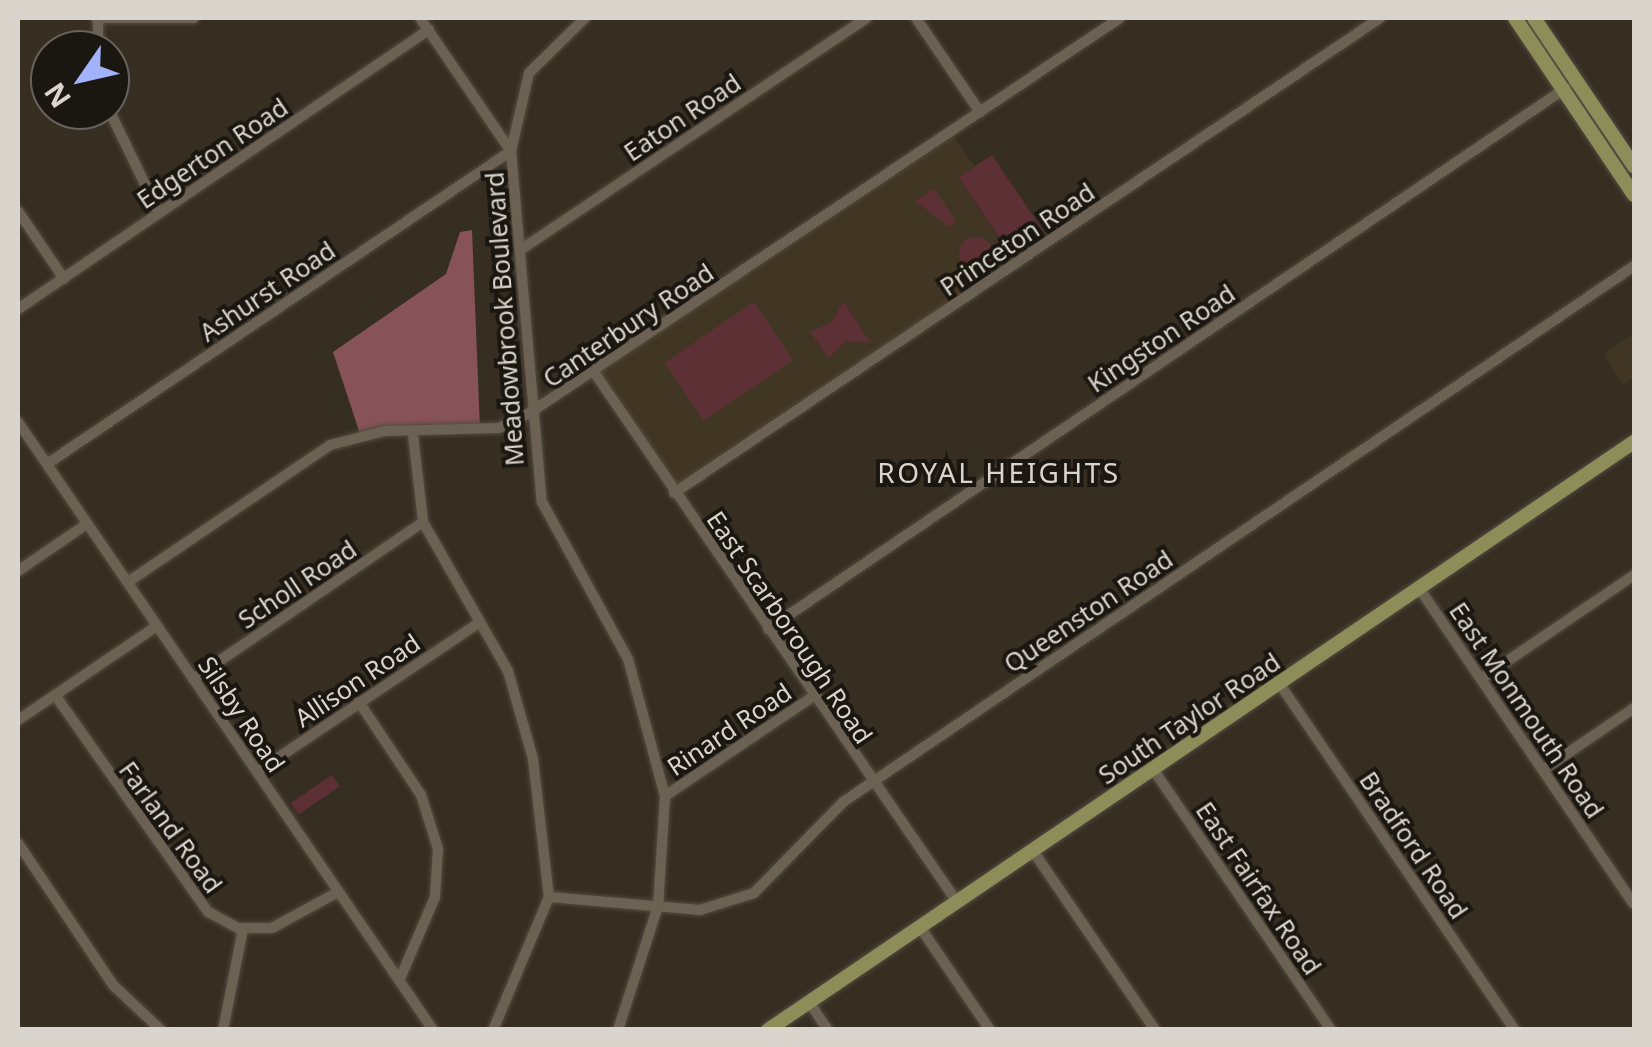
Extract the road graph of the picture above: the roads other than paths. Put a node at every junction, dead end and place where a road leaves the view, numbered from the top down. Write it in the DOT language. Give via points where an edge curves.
graph roads {
  1 [pos="97,18"];
  2 [pos="194,18"];
  3 [pos="420,18"];
  4 [pos="585,18"];
  5 [pos="867,18"];
  6 [pos="916,18"];
  7 [pos="1120,18"];
  8 [pos="1380,18"];
  9 [pos="1515,18"];
  10 [pos="1534,18"];
  11 [pos="429,30"];
  12 [pos="1571,86"];
  13 [pos="980,112"];
  14 [pos="119,130"];
  15 [pos="511,151"];
  16 [pos="1634,166"];
  17 [pos="1634,194"];
  18 [pos="18,211"];
  19 [pos="159,214"];
  20 [pos="520,250"];
  21 [pos="1634,266"];
  22 [pos="64,279"];
  23 [pos="18,309"];
  24 [pos="594,372"];
  25 [pos="528,414"];
  26 [pos="18,422"];
  27 [pos="413,435"];
  28 [pos="1634,442"];
  29 [pos="46,464"];
  30 [pos="674,493"];
  31 [pos="423,522"];
  32 [pos="87,524"];
  33 [pos="18,571"];
  34 [pos="1634,575"];
  35 [pos="128,582"];
  36 [pos="1419,588"];
  37 [pos="480,622"];
  38 [pos="157,626"];
  39 [pos="768,629"];
  40 [pos="192,679"];
  41 [pos="1481,679"];
  42 [pos="1279,683"];
  43 [pos="55,695"];
  44 [pos="814,696"];
  45 [pos="360,702"];
  46 [pos="1634,708"];
  47 [pos="18,720"];
  48 [pos="1153,769"];
  49 [pos="1543,770"];
  50 [pos="258,772"];
  51 [pos="872,782"];
  52 [pos="666,796"];
  53 [pos="18,843"];
  54 [pos="1033,851"];
  55 [pos="1634,880"];
  56 [pos="1623,888"];
  57 [pos="338,892"];
  58 [pos="549,897"];
  59 [pos="957,902"];
  60 [pos="1634,904"];
  61 [pos="658,906"];
  62 [pos="920,927"];
  63 [pos="243,928"];
  64 [pos="400,980"];
  65 [pos="809,1002"];
  66 [pos="161,1030"];
  67 [pos="223,1030"];
  68 [pos="433,1030"];
  69 [pos="492,1030"];
  70 [pos="618,1030"];
  71 [pos="768,1030"];
  72 [pos="828,1030"];
  73 [pos="990,1030"];
  74 [pos="1155,1030"];
  75 [pos="1331,1030"];
  76 [pos="1515,1030"];
  1 -- 2 [label="street"];
  3 -- 11 [label="street"];
  4 -- 15 [label="street, Meadowbrook Boulevard" via="529,73"];
  5 -- 20 [label="street, Eaton Road"];
  6 -- 13 [label="street"];
  7 -- 13 [label="street, Canterbury Road"];
  8 -- 30 [label="street, Princeton Road"];
  9 -- 12 [label="main road"];
  10 -- 12 [label="main road"];
  11 -- 15 [label="street"];
  11 -- 19 [label="street, Edgerton Road"];
  12 -- 16 [label="main road"];
  12 -- 17 [label="main road"];
  12 -- 39 [label="street, Kingston Road"];
  13 -- 24 [label="street, Canterbury Road"];
  14 -- 19 [label="street"];
  15 -- 20 [label="street, Meadowbrook Boulevard"];
  15 -- 29 [label="street, Ashurst Road"];
  18 -- 22 [label="street"];
  19 -- 22 [label="street, Edgerton Road"];
  20 -- 25 [label="street, Meadowbrook Boulevard"];
  21 -- 51 [label="street, Queenston Road"];
  22 -- 23 [label="street, Edgerton Road"];
  24 -- 25 [label="street, Canterbury Road"];
  24 -- 30 [label="street, East Scarborough Road"];
  25 -- 27 [label="street, Canterbury Road" via="499,428"];
  25 -- 52 [label="street, Meadowbrook Boulevard" via="542,502 628,659"];
  26 -- 29 [label="street, Silsby Road"];
  27 -- 31 [label="street"];
  27 -- 35 [label="street, Canterbury Road" via="372,433 330,445"];
  28 -- 36 [label="main road, South Taylor Road"];
  29 -- 32 [label="street, Silsby Road"];
  30 -- 39 [label="street, East Scarborough Road"];
  31 -- 37 [label="street"];
  31 -- 40 [label="street, Scholl Road"];
  32 -- 33 [label="street"];
  32 -- 35 [label="street, Silsby Road"];
  34 -- 41 [label="street"];
  35 -- 38 [label="street, Silsby Road"];
  36 -- 41 [label="street, East Monmouth Road"];
  36 -- 42 [label="main road, South Taylor Road"];
  37 -- 45 [label="street, Allison Road"];
  37 -- 58 [label="street" via="523,714"];
  38 -- 40 [label="street, Silsby Road"];
  38 -- 43 [label="street"];
  39 -- 44 [label="street, East Scarborough Road"];
  40 -- 50 [label="street, Silsby Road"];
  41 -- 49 [label="street, East Monmouth Road"];
  42 -- 48 [label="main road, South Taylor Road"];
  42 -- 76 [label="street, Bradford Road"];
  43 -- 47 [label="street"];
  43 -- 63 [label="street, Farland Road" via="194,901"];
  44 -- 51 [label="street, East Scarborough Road"];
  44 -- 52 [label="street, Rinard Road"];
  45 -- 50 [label="street, Allison Road"];
  45 -- 64 [label="street" via="421,794 438,849 435,897"];
  46 -- 49 [label="street"];
  48 -- 54 [label="main road, South Taylor Road"];
  48 -- 75 [label="street, East Fairfax Road"];
  49 -- 56 [label="street, East Monmouth Road"];
  50 -- 57 [label="street, Silsby Road"];
  51 -- 59 [label="street, East Scarborough Road"];
  51 -- 61 [label="street, Queenston Road" via="754,894 700,910"];
  52 -- 61 [label="street, Meadowbrook Boulevard"];
  53 -- 66 [label="street" via="113,985"];
  54 -- 59 [label="main road, South Taylor Road"];
  54 -- 74 [label="street"];
  55 -- 56 [label="street"];
  56 -- 60 [label="street, East Monmouth Road"];
  57 -- 63 [label="street" via="292,922"];
  57 -- 64 [label="street, Silsby Road"];
  58 -- 61 [label="street, Queenston Road"];
  58 -- 69 [label="street"];
  59 -- 62 [label="main road, South Taylor Road"];
  61 -- 70 [label="street, Meadowbrook Boulevard"];
  62 -- 65 [label="main road, South Taylor Road"];
  62 -- 73 [label="street"];
  63 -- 67 [label="street"];
  64 -- 68 [label="street, Silsby Road"];
  65 -- 71 [label="main road, South Taylor Road"];
  65 -- 72 [label="street"];
}
